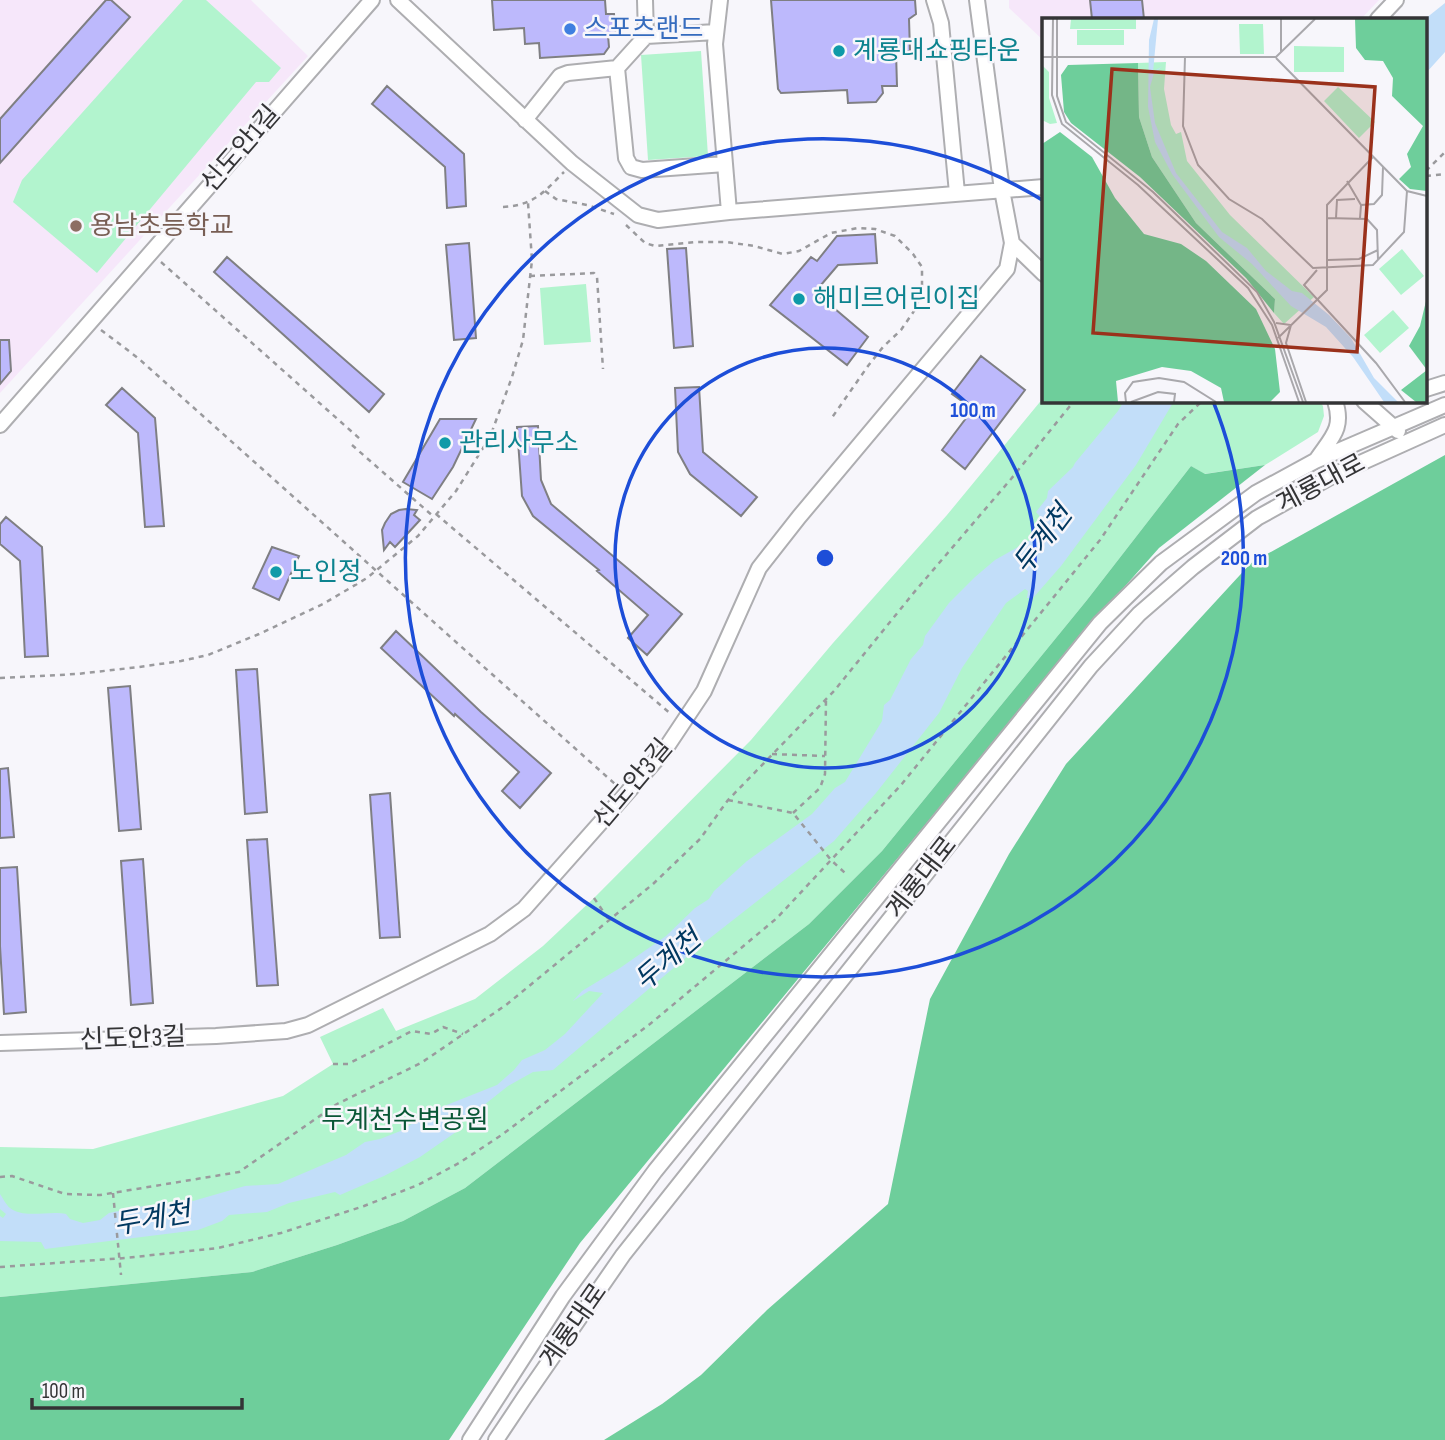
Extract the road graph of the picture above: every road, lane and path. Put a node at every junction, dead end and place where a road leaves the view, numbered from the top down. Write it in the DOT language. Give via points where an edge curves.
graph roads {
  1 [pos="372,0"];
  2 [pos="398,0"];
  3 [pos="645,0"];
  4 [pos="720,0"];
  5 [pos="934,0"];
  6 [pos="977,0"];
  7 [pos="1396,0"];
  8 [pos="1379,18"];
  9 [pos="716,32"];
  10 [pos="646,36"];
  11 [pos="617,68"];
  12 [pos="525,120"];
  13 [pos="1445,152"];
  14 [pos="572,163"];
  15 [pos="725,164"];
  16 [pos="1428,169"];
  17 [pos="1042,187"];
  18 [pos="1002,190"];
  19 [pos="545,191"];
  20 [pos="957,193"];
  21 [pos="528,203"];
  22 [pos="503,207"];
  23 [pos="729,212"];
  24 [pos="614,214"];
  25 [pos="624,223"];
  26 [pos="1012,243"];
  27 [pos="151,253"];
  28 [pos="1042,272"];
  29 [pos="530,276"];
  30 [pos="90,321"];
  31 [pos="603,369"];
  32 [pos="1445,383"];
  33 [pos="1428,388"];
  34 [pos="1073,402"];
  35 [pos="1203,402"];
  36 [pos="1335,402"];
  37 [pos="1365,402"];
  38 [pos="1445,405"];
  39 [pos="831,419"];
  40 [pos="0,425"];
  41 [pos="1445,425"];
  42 [pos="1394,428"];
  43 [pos="360,439"];
  44 [pos="1411,439"];
  45 [pos="352,445"];
  46 [pos="1315,461"];
  47 [pos="435,515"];
  48 [pos="376,571"];
  49 [pos="0,678"];
  50 [pos="825,699"];
  51 [pos="681,724"];
  52 [pos="772,754"];
  53 [pos="825,756"];
  54 [pos="626,793"];
  55 [pos="728,800"];
  56 [pos="793,813"];
  57 [pos="831,860"];
  58 [pos="845,873"];
  59 [pos="594,898"];
  60 [pos="609,920"];
  61 [pos="463,1034"];
  62 [pos="0,1043"];
  63 [pos="333,1064"];
  64 [pos="0,1177"];
  65 [pos="113,1193"];
  66 [pos="119,1258"];
  67 [pos="0,1268"];
  68 [pos="121,1275"];
  69 [pos="470,1440"];
  70 [pos="496,1440"];
  1 -- 27 [label="street, 신도안1길"];
  2 -- 12 [label="street"];
  3 -- 10 [label="street"];
  4 -- 9 [label="street"];
  5 -- 20 [label="street" via="941,23"];
  6 -- 18 [label="street"];
  7 -- 8 [label="street"];
  9 -- 10 [label="street"];
  9 -- 15 [label="street"];
  10 -- 11 [label="street"];
  11 -- 12 [label="street" via="560,76"];
  11 -- 15 [label="street" via="626,158 631,167"];
  12 -- 14 [label="street"];
  13 -- 16 [label="path"];
  14 -- 19 [label="path"];
  14 -- 23 [label="street" via="638,215 658,220"];
  15 -- 23 [label="street"];
  17 -- 18 [label="street"];
  18 -- 20 [label="street"];
  18 -- 26 [label="street, 신도안3길"];
  19 -- 21 [label="path"];
  19 -- 24 [label="path" via="556,199"];
  20 -- 23 [label="street"];
  21 -- 22 [label="path"];
  21 -- 29 [label="path"];
  25 -- 39 [label="path" via="654,246 727,242 783,254 799,251 831,233 858,228 895,236 922,267 922,292 901,330 883,346"];
  26 -- 28 [label="street"];
  26 -- 51 [label="street, 신도안3길" via="1007,269 759,568 704,691"];
  27 -- 30 [label="street, 신도안1길"];
  27 -- 43 [label="path"];
  29 -- 31 [label="path" via="594,273"];
  29 -- 47 [label="path" via="523,340 490,437"];
  30 -- 40 [label="street, 신도안1길"];
  30 -- 48 [label="path" via="138,358"];
  32 -- 33 [label="street"];
  34 -- 50 [label="path"];
  35 -- 57 [label="path" via="1178,424 1100,540 910,775"];
  36 -- 46 [label="street" via="1338,428"];
  37 -- 42 [label="street"];
  38 -- 42 [label="street, 계룡대로"];
  41 -- 44 [label="street, 계룡대로"];
  42 -- 44 [label="street"];
  42 -- 46 [label="street, 계룡대로"];
  44 -- 70 [label="street, 계룡대로" via="1257,518 1139,614 1091,666 623,1255"];
  45 -- 47 [label="path"];
  46 -- 69 [label="street, 계룡대로" via="1256,493 1161,563 1100,623 655,1171 563,1296"];
  47 -- 48 [label="path" via="418,536"];
  47 -- 51 [label="path"];
  48 -- 49 [label="path" via="323,604 208,654 139,667"];
  48 -- 54 [label="path"];
  50 -- 52 [label="path"];
  50 -- 53 [label="path"];
  51 -- 54 [label="street, 신도안3길" via="664,751"];
  52 -- 53 [label="path"];
  52 -- 55 [label="path"];
  53 -- 56 [label="path" via="820,788"];
  54 -- 62 [label="street, 신도안3길" via="524,909 490,934 307,1025 216,1036"];
  55 -- 56 [label="path"];
  55 -- 60 [label="path" via="701,839"];
  56 -- 57 [label="path"];
  57 -- 58 [label="path"];
  57 -- 66 [label="path" via="777,918 650,1024 458,1163 418,1185 281,1233 218,1248"];
  59 -- 60 [label="path"];
  60 -- 61 [label="path" via="506,1005"];
  61 -- 63 [label="path" via="443,1027 431,1034 412,1031 348,1064"];
  61 -- 65 [label="path" via="421,1063 337,1104 239,1172"];
  64 -- 65 [label="path" via="12,1176 65,1194"];
  65 -- 66 [label="path"];
  66 -- 67 [label="path"];
  66 -- 68 [label="path"];
}
